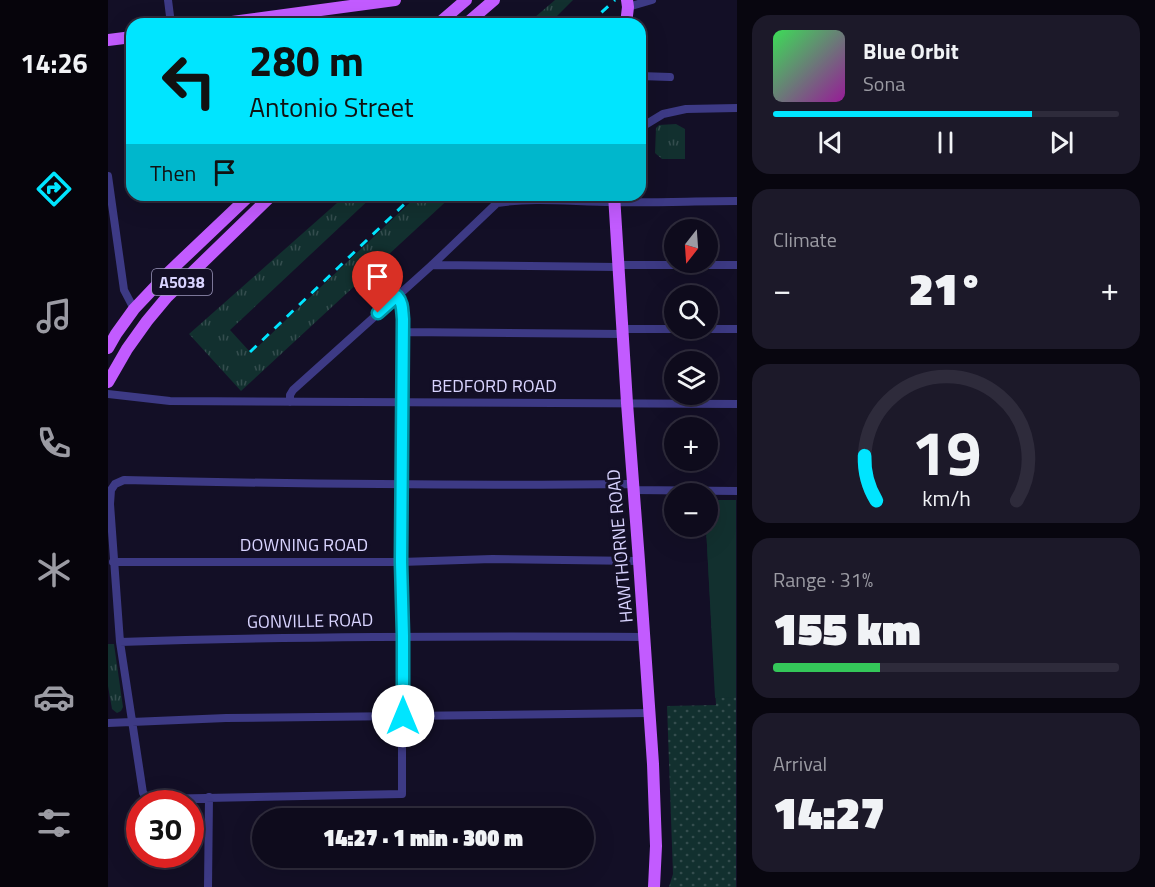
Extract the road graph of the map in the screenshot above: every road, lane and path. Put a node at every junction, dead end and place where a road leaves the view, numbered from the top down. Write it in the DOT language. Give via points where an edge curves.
graph roads {
  1 [pos="168,0"];
  2 [pos="395,0"];
  3 [pos="450,0"];
  4 [pos="466,0"];
  5 [pos="494,0"];
  6 [pos="651,0"];
  7 [pos="627,3"];
  8 [pos="449,14"];
  9 [pos="170,18"];
  10 [pos="262,18"];
  11 [pos="445,18"];
  12 [pos="473,18"];
  13 [pos="626,18"];
  14 [pos="126,38"];
  15 [pos="108,40"];
  16 [pos="646,76"];
  17 [pos="670,76"];
  18 [pos="736,108"];
  19 [pos="646,124"];
  20 [pos="108,176"];
  21 [pos="646,200"];
  22 [pos="244,201"];
  23 [pos="266,201"];
  24 [pos="511,201"];
  25 [pos="614,201"];
  26 [pos="736,201"];
  27 [pos="432,265"];
  28 [pos="736,265"];
  29 [pos="618,266"];
  30 [pos="373,274"];
  31 [pos="395,297"];
  32 [pos="134,309"];
  33 [pos="736,329"];
  34 [pos="623,331"];
  35 [pos="403,332"];
  36 [pos="108,348"];
  37 [pos="108,382"];
  38 [pos="108,394"];
  39 [pos="290,402"];
  40 [pos="402,402"];
  41 [pos="627,404"];
  42 [pos="736,404"];
  43 [pos="402,484"];
  44 [pos="633,487"];
  45 [pos="736,491"];
  46 [pos="639,561"];
  47 [pos="113,562"];
  48 [pos="401,562"];
  49 [pos="403,636"];
  50 [pos="645,637"];
  51 [pos="120,642"];
  52 [pos="650,713"];
  53 [pos="403,716"];
  54 [pos="132,722"];
  55 [pos="108,723"];
  56 [pos="143,790"];
  57 [pos="209,797"];
  58 [pos="204,798"];
  59 [pos="208,887"];
  60 [pos="654,887"];
  1 -- 9 [label="street"];
  2 -- 10 [label="main road"];
  3 -- 8 [label="main road"];
  4 -- 8 [label="main road"];
  5 -- 12 [label="main road"];
  6 -- 7 [label="street"];
  7 -- 13 [label="main road"];
  8 -- 11 [label="main road"];
  14 -- 15 [label="main road"];
  16 -- 17 [label="street"];
  18 -- 19 [label="street" via="679,110"];
  20 -- 32 [label="street" via="124,290"];
  21 -- 26 [label="street"];
  22 -- 32 [label="main road, A5038"];
  23 -- 37 [label="main road, A5038" via="167,297 127,349"];
  24 -- 27 [label="street" via="497,203"];
  25 -- 29 [label="main road, HAWTHORNE ROAD"];
  27 -- 29 [label="street"];
  27 -- 31 [label="street"];
  28 -- 29 [label="street"];
  29 -- 34 [label="main road, HAWTHORNE ROAD"];
  30 -- 31 [label="street"];
  31 -- 35 [label="street" via="402,306"];
  31 -- 39 [label="street" via="293,390"];
  32 -- 36 [label="main road, A5038"];
  33 -- 34 [label="street"];
  34 -- 35 [label="street"];
  34 -- 41 [label="main road, HAWTHORNE ROAD"];
  35 -- 40 [label="street"];
  38 -- 39 [label="street, BEDFORD ROAD" via="170,401"];
  39 -- 40 [label="street, BEDFORD ROAD"];
  40 -- 41 [label="street, BEDFORD ROAD"];
  40 -- 43 [label="street"];
  41 -- 42 [label="street, BEDFORD ROAD"];
  41 -- 44 [label="main road, HAWTHORNE ROAD"];
  43 -- 44 [label="street"];
  43 -- 47 [label="street" via="124,480 115,484 110,494"];
  43 -- 48 [label="street"];
  44 -- 45 [label="street"];
  44 -- 46 [label="main road, HAWTHORNE ROAD"];
  46 -- 48 [label="street, DOWNING ROAD"];
  46 -- 50 [label="main road, HAWTHORNE ROAD"];
  47 -- 48 [label="street, DOWNING ROAD"];
  47 -- 51 [label="street"];
  48 -- 49 [label="street"];
  49 -- 50 [label="street, GONVILLE ROAD"];
  49 -- 51 [label="street, GONVILLE ROAD"];
  49 -- 53 [label="street"];
  50 -- 52 [label="main road, HAWTHORNE ROAD"];
  51 -- 54 [label="street"];
  52 -- 53 [label="street"];
  52 -- 60 [label="main road, HAWTHORNE ROAD"];
  53 -- 54 [label="street"];
  53 -- 57 [label="street" via="402,794"];
  54 -- 55 [label="street"];
  54 -- 56 [label="street"];
  57 -- 58 [label="street"];
  57 -- 59 [label="street"];
}
